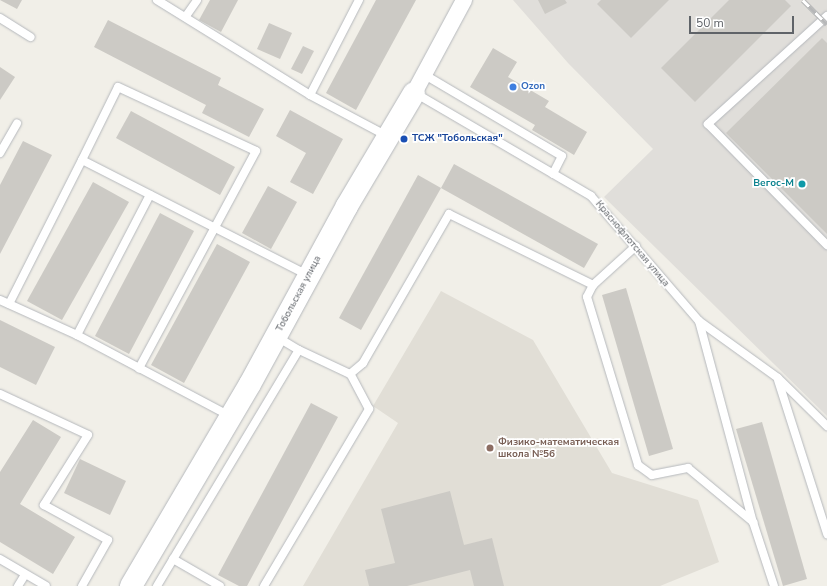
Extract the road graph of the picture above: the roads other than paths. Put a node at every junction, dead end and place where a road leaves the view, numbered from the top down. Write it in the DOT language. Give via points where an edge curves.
graph roads {
  1 [pos="158,0"];
  2 [pos="197,0"];
  3 [pos="359,0"];
  4 [pos="464,0"];
  5 [pos="186,16"];
  6 [pos="827,16"];
  7 [pos="0,18"];
  8 [pos="31,37"];
  9 [pos="420,84"];
  10 [pos="310,95"];
  11 [pos="17,124"];
  12 [pos="389,137"];
  13 [pos="0,153"];
  14 [pos="82,160"];
  15 [pos="553,174"];
  16 [pos="150,195"];
  17 [pos="214,228"];
  18 [pos="827,245"];
  19 [pos="636,246"];
  20 [pos="309,276"];
  21 [pos="593,285"];
  22 [pos="0,300"];
  23 [pos="9,304"];
  24 [pos="699,322"];
  25 [pos="77,335"];
  26 [pos="276,337"];
  27 [pos="299,350"];
  28 [pos="139,368"];
  29 [pos="350,374"];
  30 [pos="778,378"];
  31 [pos="0,394"];
  32 [pos="231,416"];
  33 [pos="827,426"];
  34 [pos="753,522"];
  35 [pos="827,534"];
  36 [pos="0,559"];
  37 [pos="173,559"];
  38 [pos="25,575"];
  39 [pos="18,586"];
  40 [pos="46,586"];
  41 [pos="82,586"];
  42 [pos="132,586"];
  43 [pos="157,586"];
  44 [pos="220,586"];
  45 [pos="264,586"];
  46 [pos="774,586"];
  1 -- 5 [label="lane"];
  2 -- 5 [label="lane"];
  3 -- 10 [label="lane"];
  4 -- 9 [label="street, Тобольская улица"];
  5 -- 10 [label="lane"];
  6 -- 18 [label="lane" via="708,124"];
  7 -- 8 [label="lane"];
  9 -- 12 [label="street, Тобольская улица"];
  9 -- 15 [label="lane, Краснофлотская улица"];
  9 -- 15 [label="lane" via="562,156"];
  10 -- 12 [label="lane"];
  11 -- 13 [label="lane"];
  12 -- 20 [label="street, Тобольская улица"];
  14 -- 16 [label="lane"];
  14 -- 17 [label="lane" via="118,87 256,151"];
  14 -- 23 [label="lane"];
  15 -- 19 [label="lane, Краснофлотская улица" via="591,196"];
  16 -- 17 [label="lane"];
  16 -- 25 [label="lane"];
  17 -- 20 [label="lane"];
  17 -- 28 [label="lane"];
  19 -- 21 [label="lane"];
  19 -- 24 [label="lane, Краснофлотская улица"];
  20 -- 26 [label="street, Тобольская улица"];
  21 -- 29 [label="lane" via="449,214 363,362"];
  21 -- 34 [label="lane" via="587,297 638,465 652,475 688,468"];
  22 -- 23 [label="lane"];
  23 -- 25 [label="lane"];
  24 -- 30 [label="lane, Краснофлотская улица"];
  24 -- 34 [label="lane"];
  25 -- 28 [label="lane"];
  26 -- 27 [label="lane"];
  26 -- 32 [label="street, Тобольская улица"];
  27 -- 29 [label="lane"];
  27 -- 37 [label="lane"];
  28 -- 32 [label="lane"];
  29 -- 45 [label="lane" via="369,409"];
  30 -- 33 [label="lane, Краснофлотская улица"];
  30 -- 35 [label="lane"];
  31 -- 41 [label="lane" via="88,435 44,505 108,540"];
  32 -- 42 [label="street, Тобольская улица"];
  34 -- 46 [label="lane"];
  36 -- 38 [label="lane"];
  37 -- 43 [label="lane"];
  37 -- 44 [label="lane"];
  38 -- 39 [label="lane"];
  38 -- 40 [label="lane"];
}
